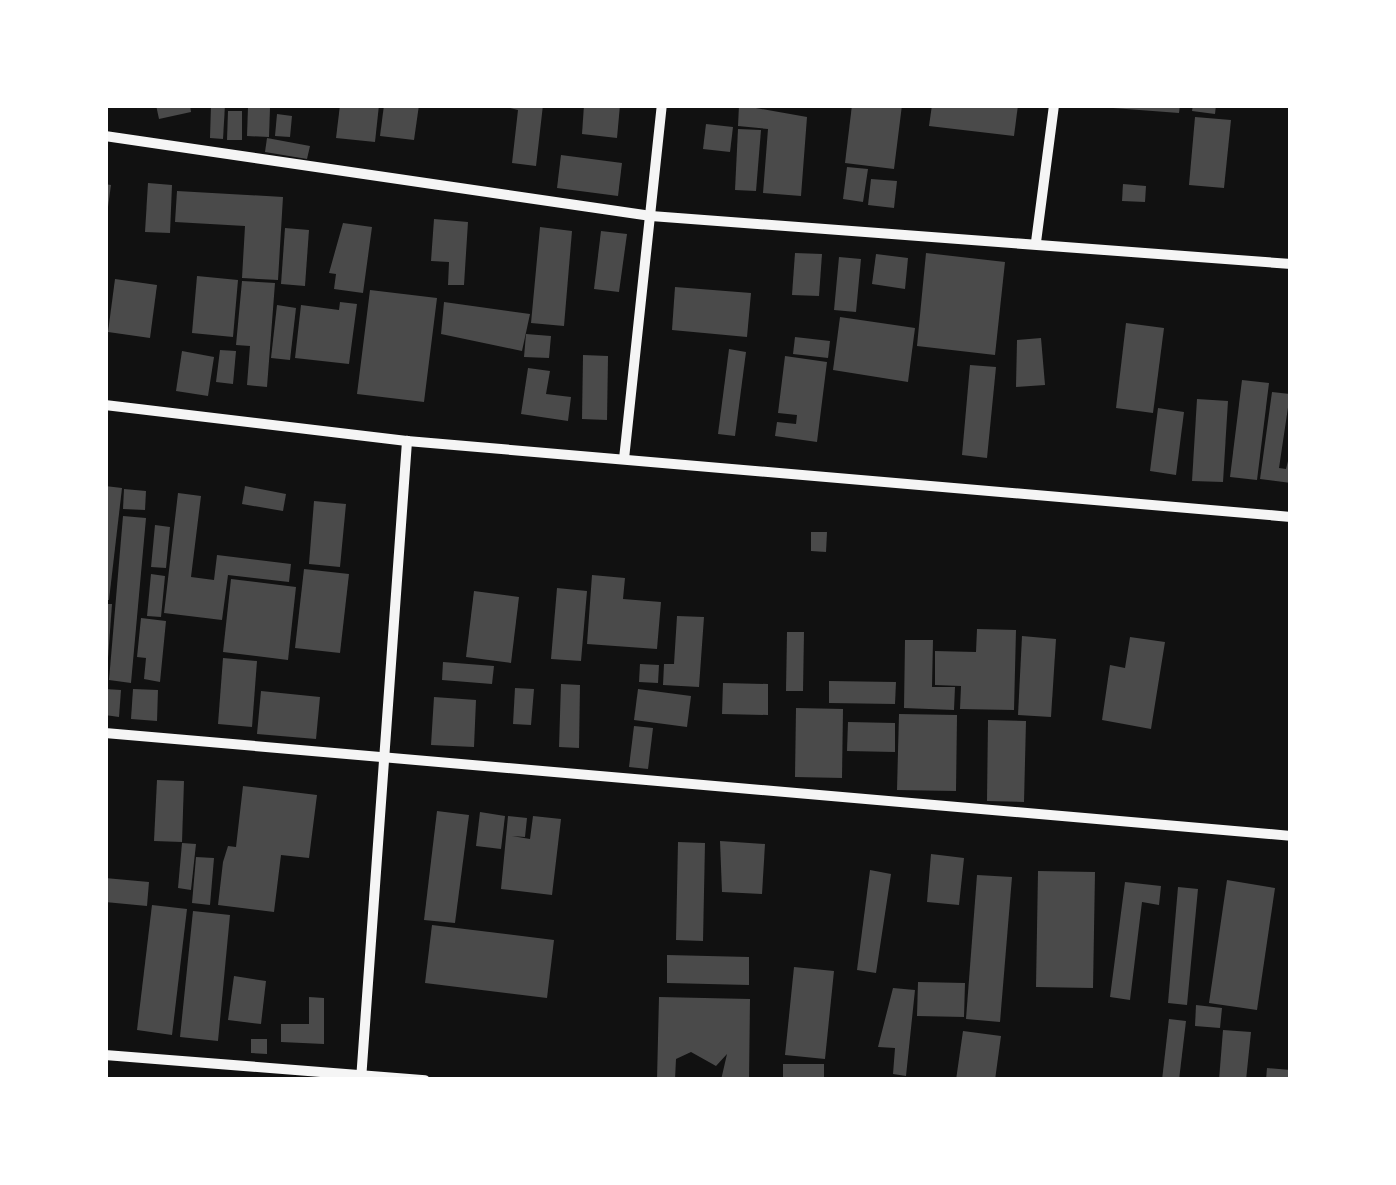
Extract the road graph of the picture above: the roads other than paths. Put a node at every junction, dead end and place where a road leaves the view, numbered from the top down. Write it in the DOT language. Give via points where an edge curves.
graph roads {
  1 [pos="662,105"];
  2 [pos="1054,105"];
  3 [pos="105,136"];
  4 [pos="651,216"];
  5 [pos="1036,242"];
  6 [pos="1291,264"];
  7 [pos="105,405"];
  8 [pos="408,440"];
  9 [pos="624,459"];
  10 [pos="1291,517"];
  11 [pos="105,733"];
  12 [pos="382,757"];
  13 [pos="1291,836"];
  14 [pos="105,1055"];
  15 [pos="361,1077"];
  16 [pos="424,1080"];
  1 -- 4 [label="street"];
  2 -- 5 [label="street"];
  3 -- 4 [label="street"];
  4 -- 5 [label="street"];
  4 -- 9 [label="street"];
  5 -- 6 [label="street"];
  7 -- 8 [label="street"];
  8 -- 9 [label="street"];
  8 -- 12 [label="street"];
  9 -- 10 [label="street"];
  11 -- 12 [label="street"];
  12 -- 13 [label="street"];
  12 -- 15 [label="street"];
  14 -- 15 [label="street"];
  15 -- 16 [label="street"];
}
